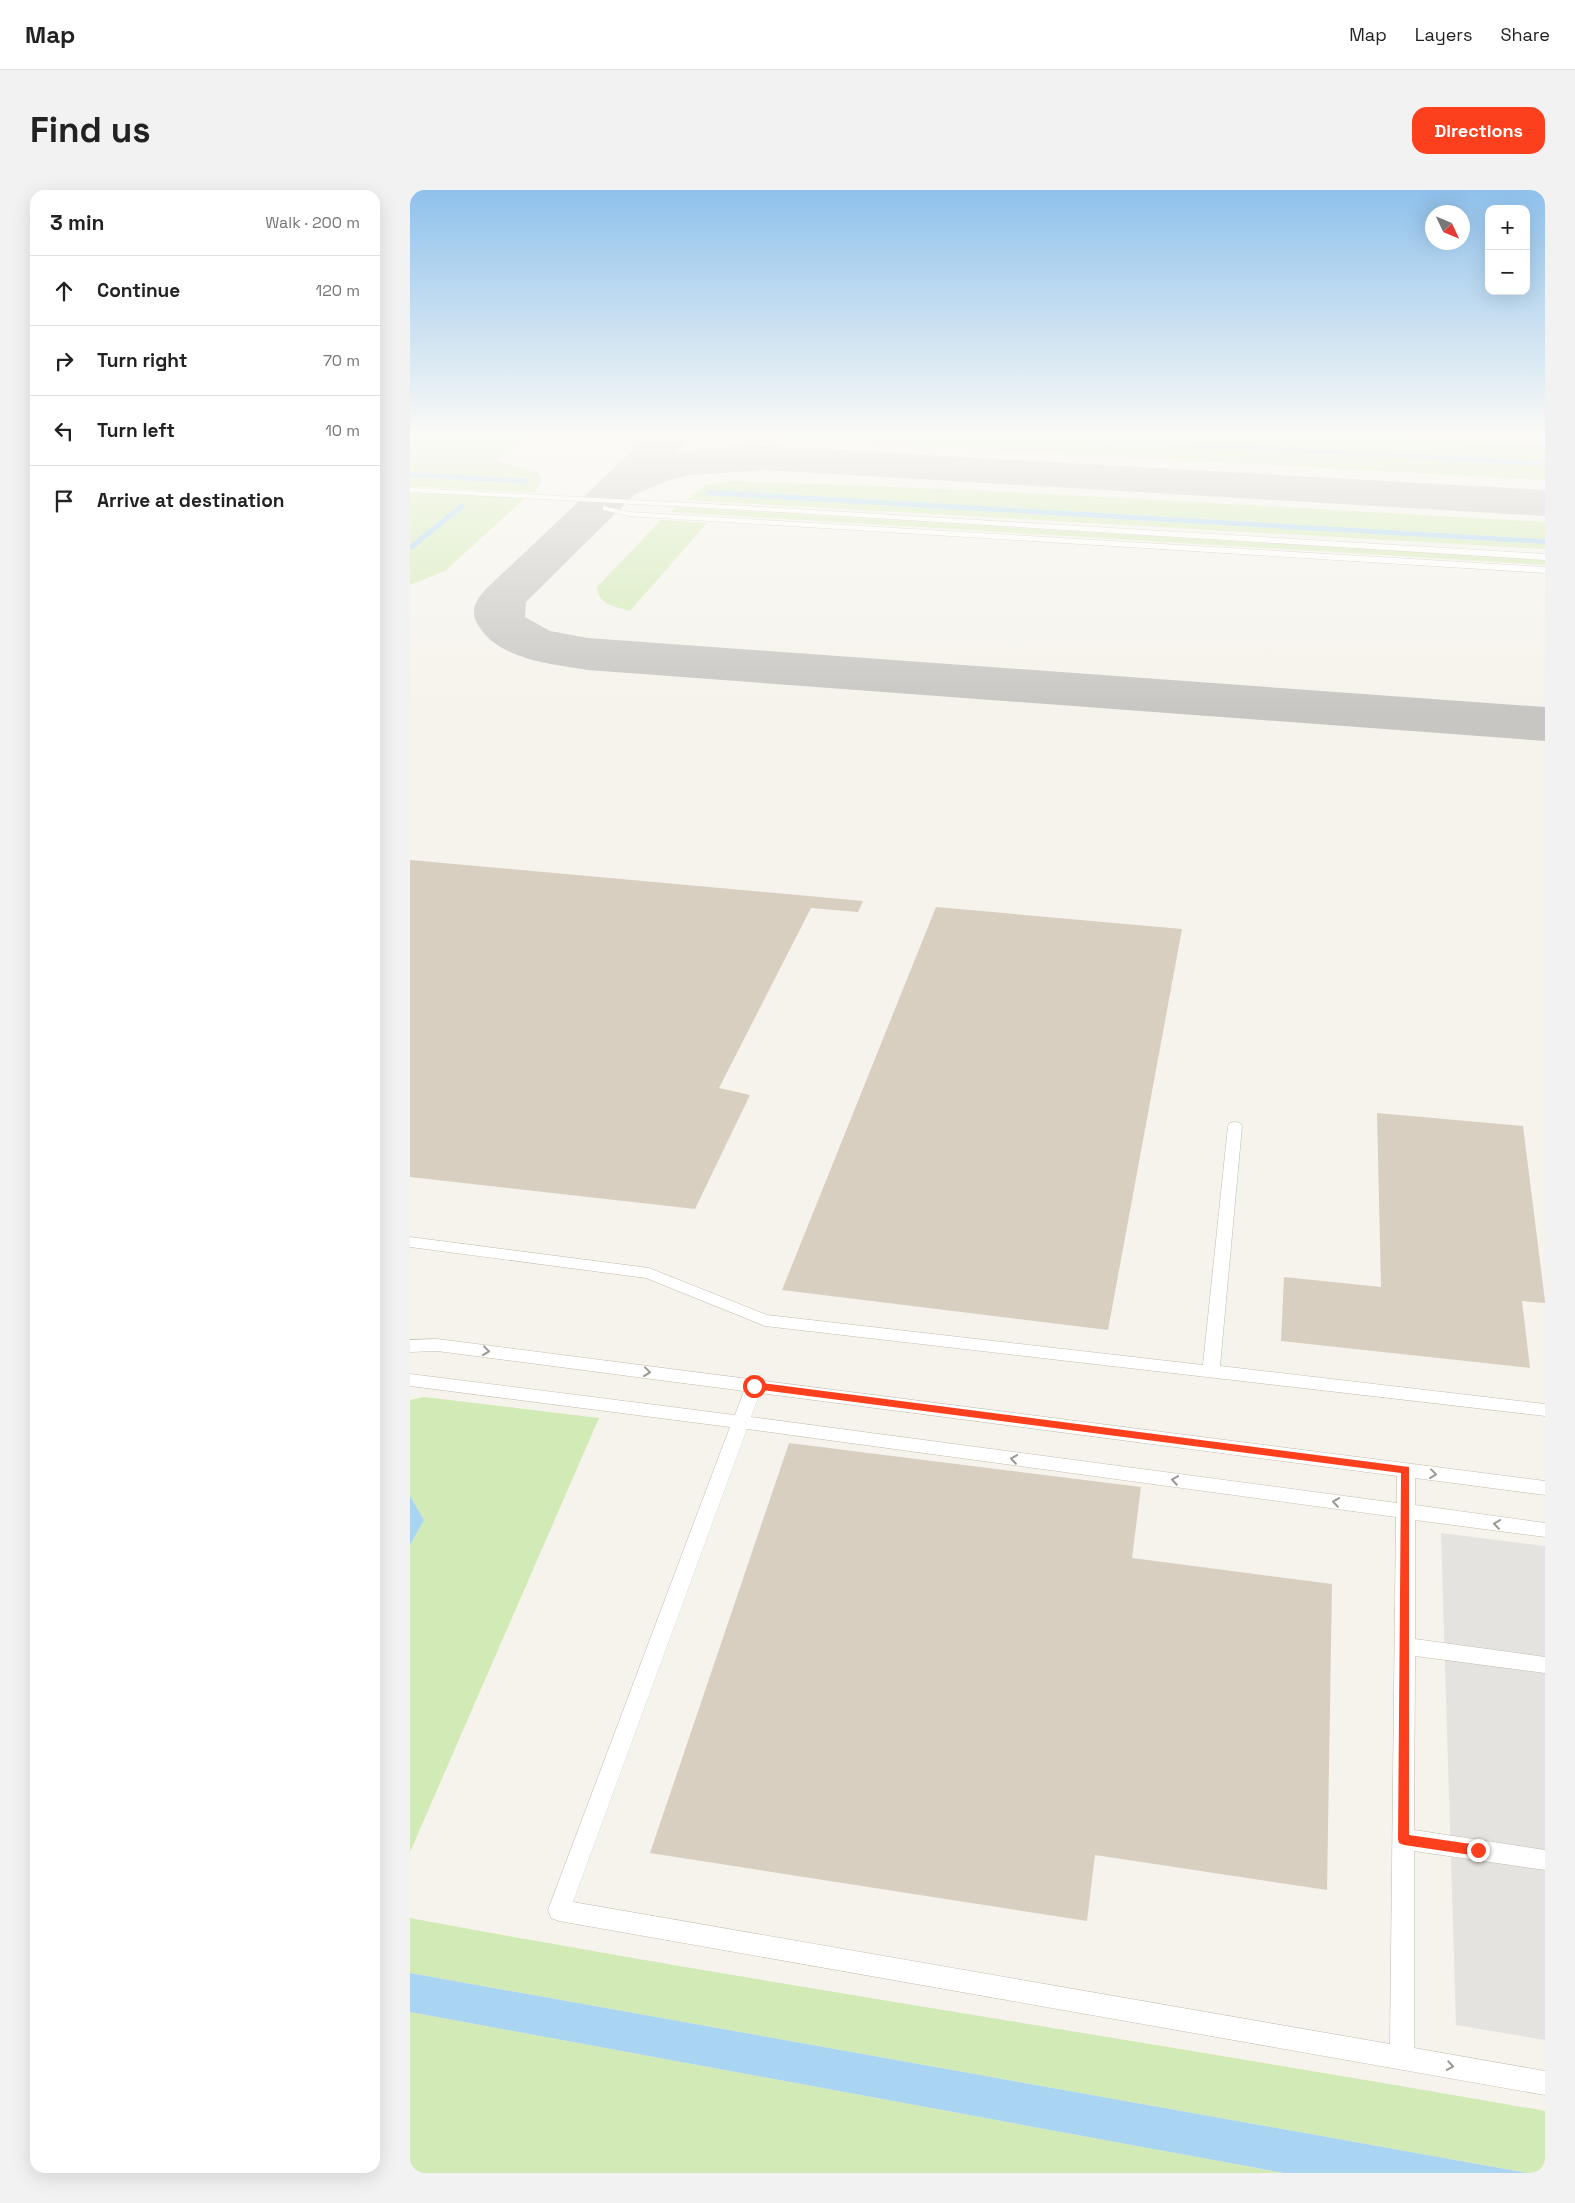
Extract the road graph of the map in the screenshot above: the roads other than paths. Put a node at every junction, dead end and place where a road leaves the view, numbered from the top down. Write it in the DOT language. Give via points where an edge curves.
graph roads {
  1 [pos="834,527"];
  2 [pos="1040,527"];
  3 [pos="1545,556"];
  4 [pos="1545,570"];
  5 [pos="1235,1126"];
  6 [pos="410,1242"];
  7 [pos="410,1346"];
  8 [pos="1211,1371"];
  9 [pos="410,1380"];
  10 [pos="754,1386"];
  11 [pos="1545,1410"];
  12 [pos="741,1422"];
  13 [pos="1406,1470"];
  14 [pos="1545,1488"];
  15 [pos="1406,1511"];
  16 [pos="1545,1530"];
  17 [pos="1404,1646"];
  18 [pos="1545,1665"];
  19 [pos="1404,1839"];
  20 [pos="1545,1860"];
  21 [pos="1402,2058"];
  22 [pos="1545,2083"];
  1 -- 4 [label="lane"];
  2 -- 3 [label="lane"];
  5 -- 8 [label="lane"];
  6 -- 8 [label="lane" via="649,1273 765,1320"];
  7 -- 10 [label="lane, one-way" via="437,1345"];
  8 -- 11 [label="lane"];
  9 -- 12 [label="lane"];
  10 -- 12 [label="lane"];
  10 -- 13 [label="lane"];
  15 -- 12 [label="lane, one-way"];
  12 -- 21 [label="lane" via="559,1910"];
  13 -- 14 [label="lane, one-way"];
  13 -- 15 [label="lane"];
  16 -- 15 [label="lane, one-way"];
  15 -- 17 [label="lane"];
  17 -- 18 [label="lane"];
  17 -- 19 [label="lane"];
  19 -- 20 [label="lane"];
  19 -- 21 [label="lane"];
  21 -- 22 [label="lane, one-way"];
}
